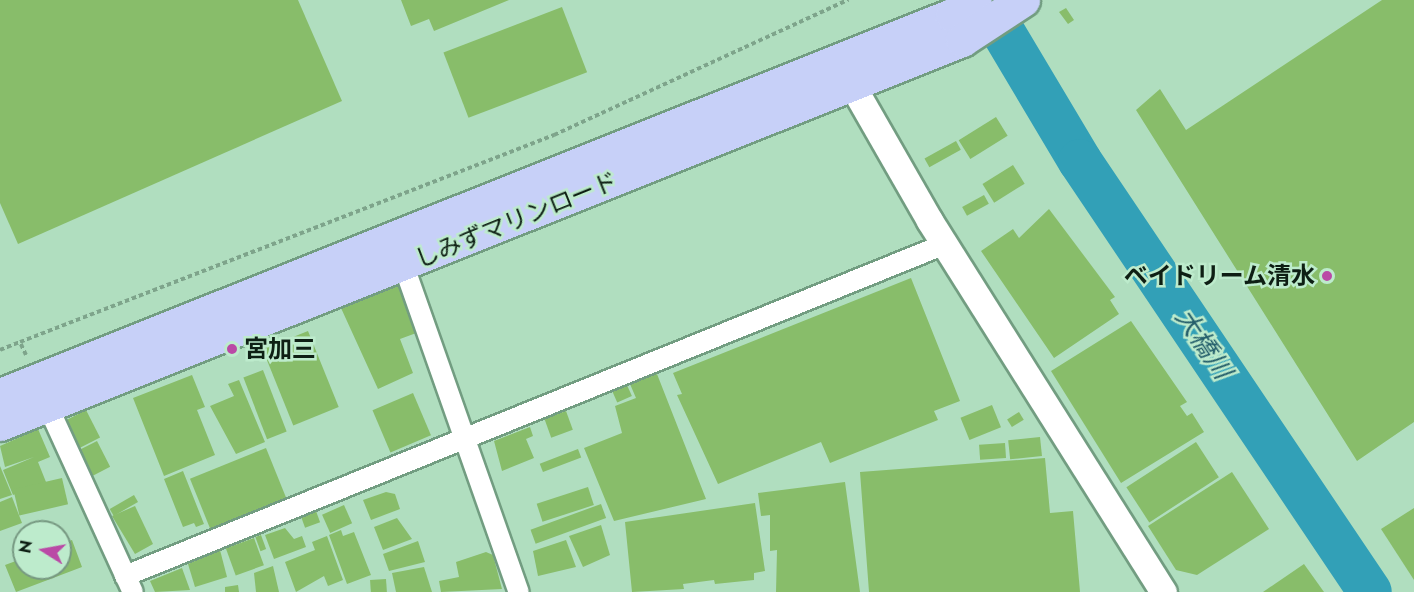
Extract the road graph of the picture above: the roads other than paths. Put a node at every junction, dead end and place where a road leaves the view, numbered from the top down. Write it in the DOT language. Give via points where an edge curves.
graph roads {
  1 [pos="1023,0"];
  2 [pos="963,18"];
  3 [pos="845,73"];
  4 [pos="945,244"];
  5 [pos="399,253"];
  6 [pos="42,393"];
  7 [pos="0,395"];
  8 [pos="0,424"];
  9 [pos="467,439"];
  10 [pos="129,584"];
  11 [pos="519,592"];
  12 [pos="1164,592"];
  1 -- 2 [label="highway, しみずマリンロード"];
  2 -- 3 [label="highway, しみずマリンロード"];
  3 -- 4 [label="street"];
  3 -- 5 [label="highway, しみずマリンロード"];
  4 -- 9 [label="street"];
  4 -- 12 [label="street"];
  5 -- 6 [label="highway, しみずマリンロード"];
  5 -- 9 [label="street"];
  6 -- 7 [label="highway, しみずマリンロード"];
  6 -- 8 [label="highway, しみずマリンロード"];
  6 -- 10 [label="street"];
  9 -- 10 [label="street"];
  9 -- 11 [label="street"];
}
